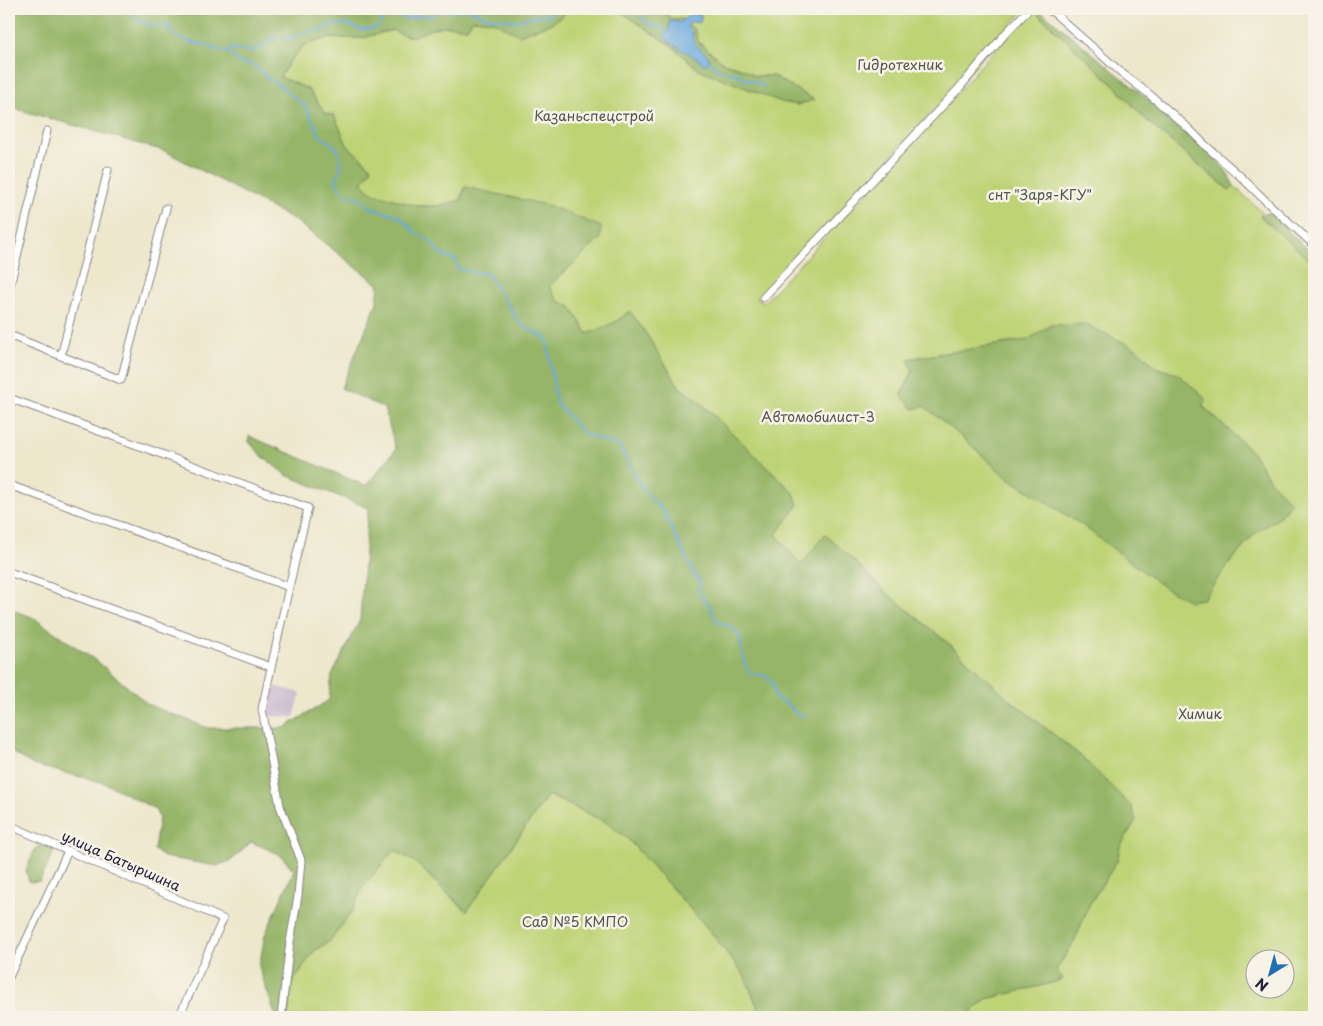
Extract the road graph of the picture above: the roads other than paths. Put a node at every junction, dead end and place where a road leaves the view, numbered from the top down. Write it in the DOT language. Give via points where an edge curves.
graph roads {
  1 [pos="1029,9"];
  2 [pos="1047,9"];
  3 [pos="47,131"];
  4 [pos="108,170"];
  5 [pos="166,208"];
  6 [pos="1314,245"];
  7 [pos="9,290"];
  8 [pos="763,298"];
  9 [pos="9,335"];
  10 [pos="61,356"];
  11 [pos="9,398"];
  12 [pos="9,486"];
  13 [pos="9,572"];
  14 [pos="288,587"];
  15 [pos="271,667"];
  16 [pos="9,825"];
  17 [pos="68,851"];
  18 [pos="9,977"];
  19 [pos="179,1017"];
  20 [pos="281,1017"];
  1 -- 8 [label="street"];
  2 -- 6 [label="street" via="1186,126"];
  3 -- 7 [label="street"];
  4 -- 10 [label="street"];
  5 -- 10 [label="street" via="121,380"];
  9 -- 10 [label="street"];
  11 -- 14 [label="street" via="308,508"];
  12 -- 14 [label="street"];
  13 -- 15 [label="street"];
  14 -- 15 [label="street"];
  15 -- 20 [label="street" via="262,709 280,806 301,860"];
  16 -- 17 [label="street, улица Батыршина"];
  17 -- 18 [label="street"];
  17 -- 19 [label="street, улица Батыршина" via="223,919"];
}
